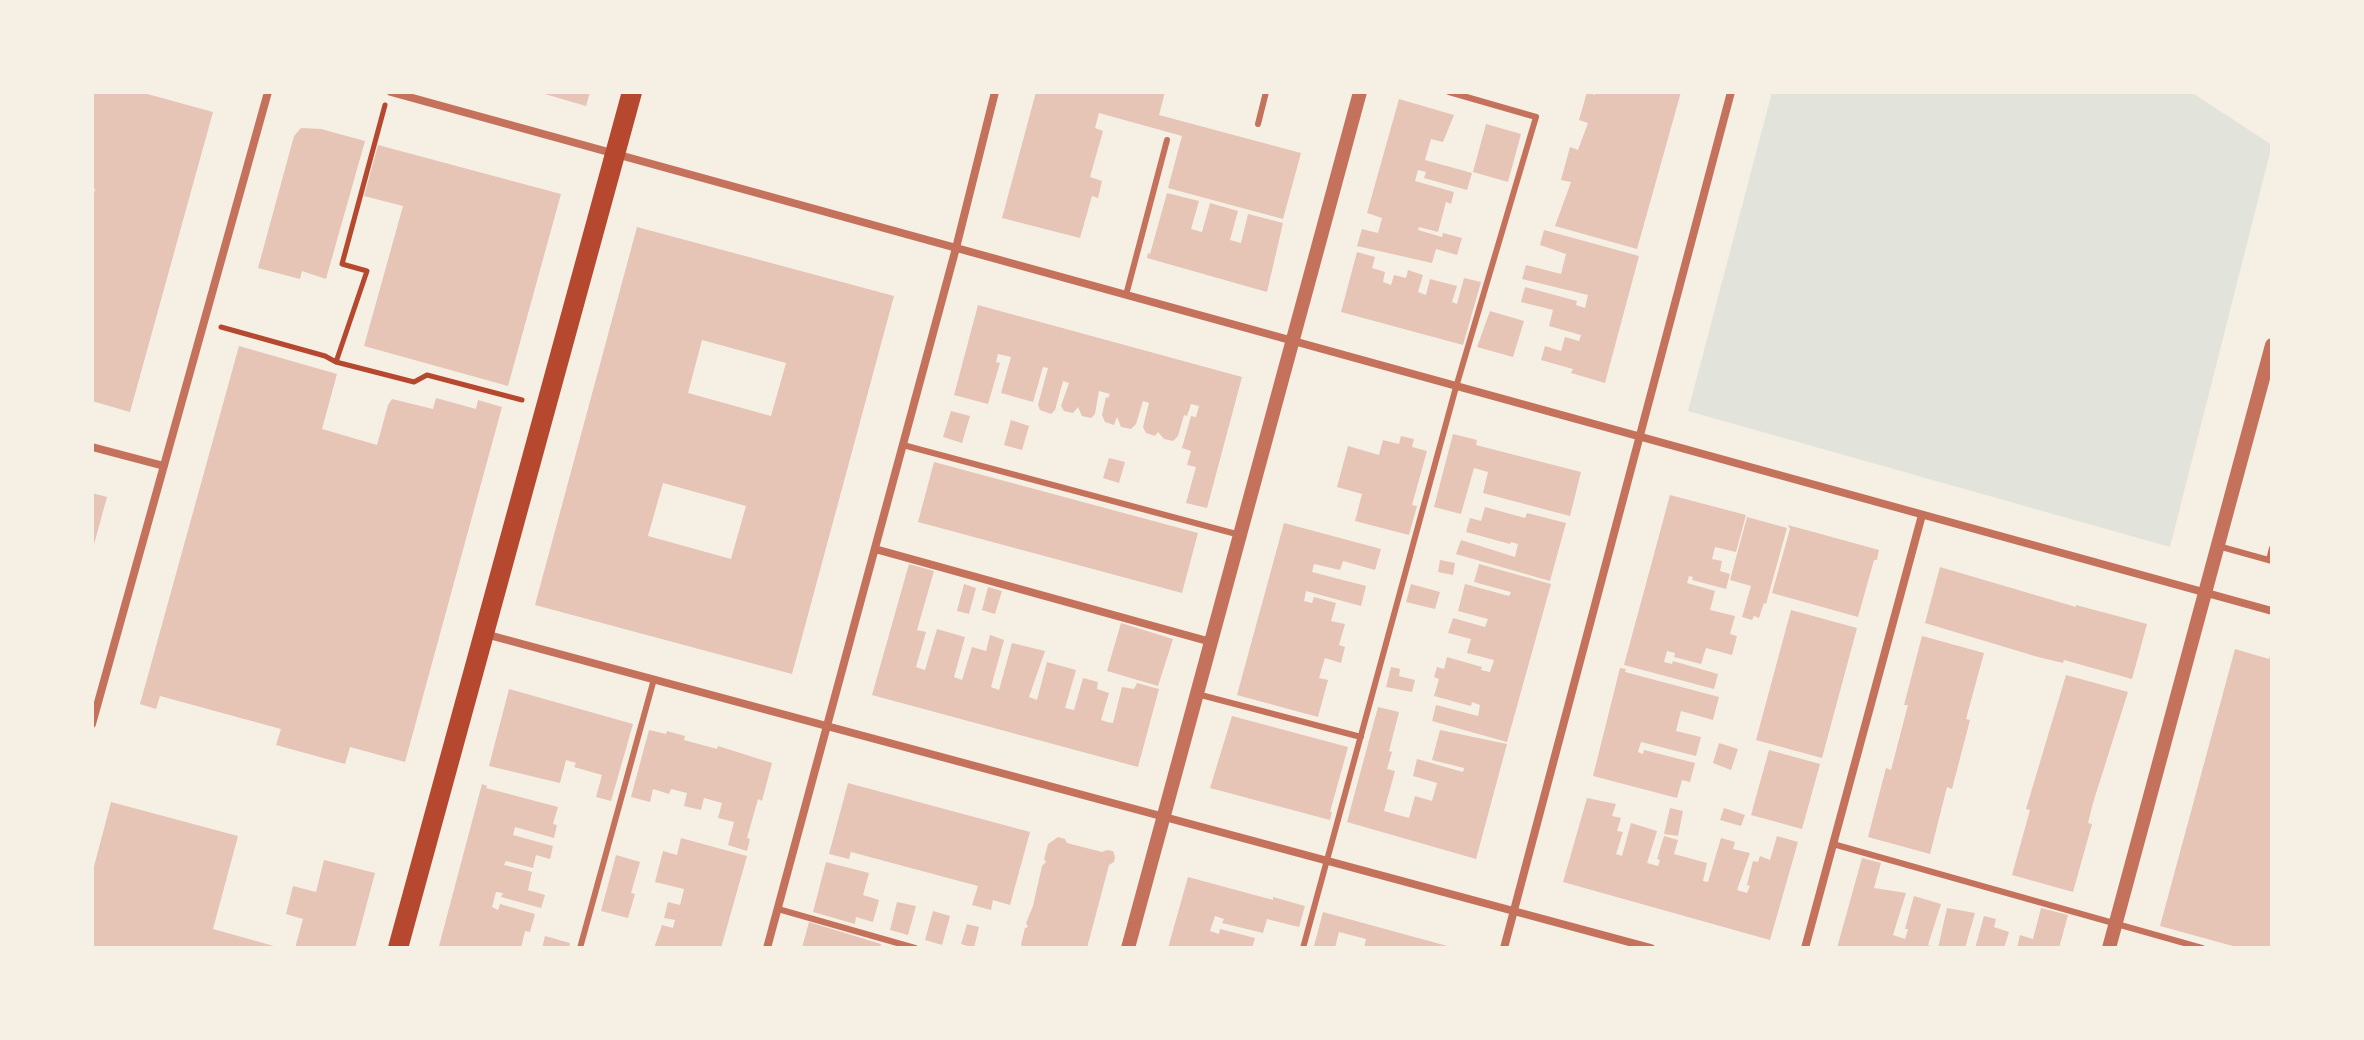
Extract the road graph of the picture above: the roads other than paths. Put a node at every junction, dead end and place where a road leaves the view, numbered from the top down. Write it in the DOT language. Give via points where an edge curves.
graph roads {
  1 [pos="268,92"];
  2 [pos="390,92"];
  3 [pos="632,92"];
  4 [pos="995,92"];
  5 [pos="1266,92"];
  6 [pos="1360,92"];
  7 [pos="1449,92"];
  8 [pos="1731,92"];
  9 [pos="1258,124"];
  10 [pos="1167,140"];
  11 [pos="616,153"];
  12 [pos="956,248"];
  13 [pos="1126,295"];
  14 [pos="1293,341"];
  15 [pos="2272,345"];
  16 [pos="1456,387"];
  17 [pos="1641,438"];
  18 [pos="903,445"];
  19 [pos="92,447"];
  20 [pos="164,466"];
  21 [pos="1922,515"];
  22 [pos="1240,535"];
  23 [pos="2218,546"];
  24 [pos="2272,548"];
  25 [pos="875,549"];
  26 [pos="2270,560"];
  27 [pos="2205,593"];
  28 [pos="2272,611"];
  29 [pos="485,634"];
  30 [pos="1211,642"];
  31 [pos="654,679"];
  32 [pos="1197,694"];
  33 [pos="92,724"];
  34 [pos="827,726"];
  35 [pos="1361,737"];
  36 [pos="1164,817"];
  37 [pos="1833,844"];
  38 [pos="1327,861"];
  39 [pos="778,909"];
  40 [pos="1514,911"];
  41 [pos="2115,925"];
  42 [pos="398,948"];
  43 [pos="580,948"];
  44 [pos="767,948"];
  45 [pos="915,948"];
  46 [pos="1128,948"];
  47 [pos="1303,948"];
  48 [pos="1504,948"];
  49 [pos="1651,948"];
  50 [pos="1805,948"];
  51 [pos="2109,948"];
  52 [pos="2202,948"];
  1 -- 20 [label="street"];
  2 -- 11 [label="street"];
  3 -- 11 [label="main road"];
  4 -- 12 [label="street"];
  5 -- 9 [label="lane"];
  6 -- 14 [label="street"];
  7 -- 16 [label="lane" via="1536,117"];
  8 -- 17 [label="street"];
  10 -- 13 [label="lane"];
  11 -- 12 [label="street"];
  11 -- 29 [label="main road"];
  12 -- 13 [label="street"];
  12 -- 18 [label="street"];
  13 -- 14 [label="street"];
  14 -- 16 [label="street"];
  14 -- 22 [label="street"];
  15 -- 23 [label="street"];
  16 -- 17 [label="street"];
  16 -- 35 [label="lane"];
  17 -- 21 [label="street"];
  17 -- 40 [label="street"];
  18 -- 22 [label="lane"];
  18 -- 25 [label="street"];
  19 -- 20 [label="street"];
  20 -- 33 [label="street"];
  21 -- 27 [label="street"];
  21 -- 37 [label="street"];
  22 -- 30 [label="street"];
  23 -- 26 [label="lane"];
  23 -- 27 [label="street"];
  24 -- 26 [label="lane"];
  25 -- 30 [label="street"];
  25 -- 34 [label="street"];
  27 -- 28 [label="street"];
  27 -- 41 [label="street"];
  29 -- 31 [label="street"];
  29 -- 42 [label="main road"];
  30 -- 32 [label="street"];
  31 -- 34 [label="street"];
  31 -- 43 [label="lane"];
  32 -- 35 [label="lane"];
  32 -- 36 [label="street"];
  34 -- 36 [label="street"];
  34 -- 39 [label="street"];
  35 -- 38 [label="lane"];
  36 -- 38 [label="street"];
  36 -- 46 [label="street"];
  37 -- 41 [label="lane"];
  37 -- 50 [label="street"];
  38 -- 40 [label="street"];
  38 -- 47 [label="lane"];
  39 -- 44 [label="street"];
  39 -- 45 [label="lane"];
  40 -- 48 [label="street"];
  40 -- 49 [label="street"];
  41 -- 51 [label="street"];
  41 -- 52 [label="lane"];
}
